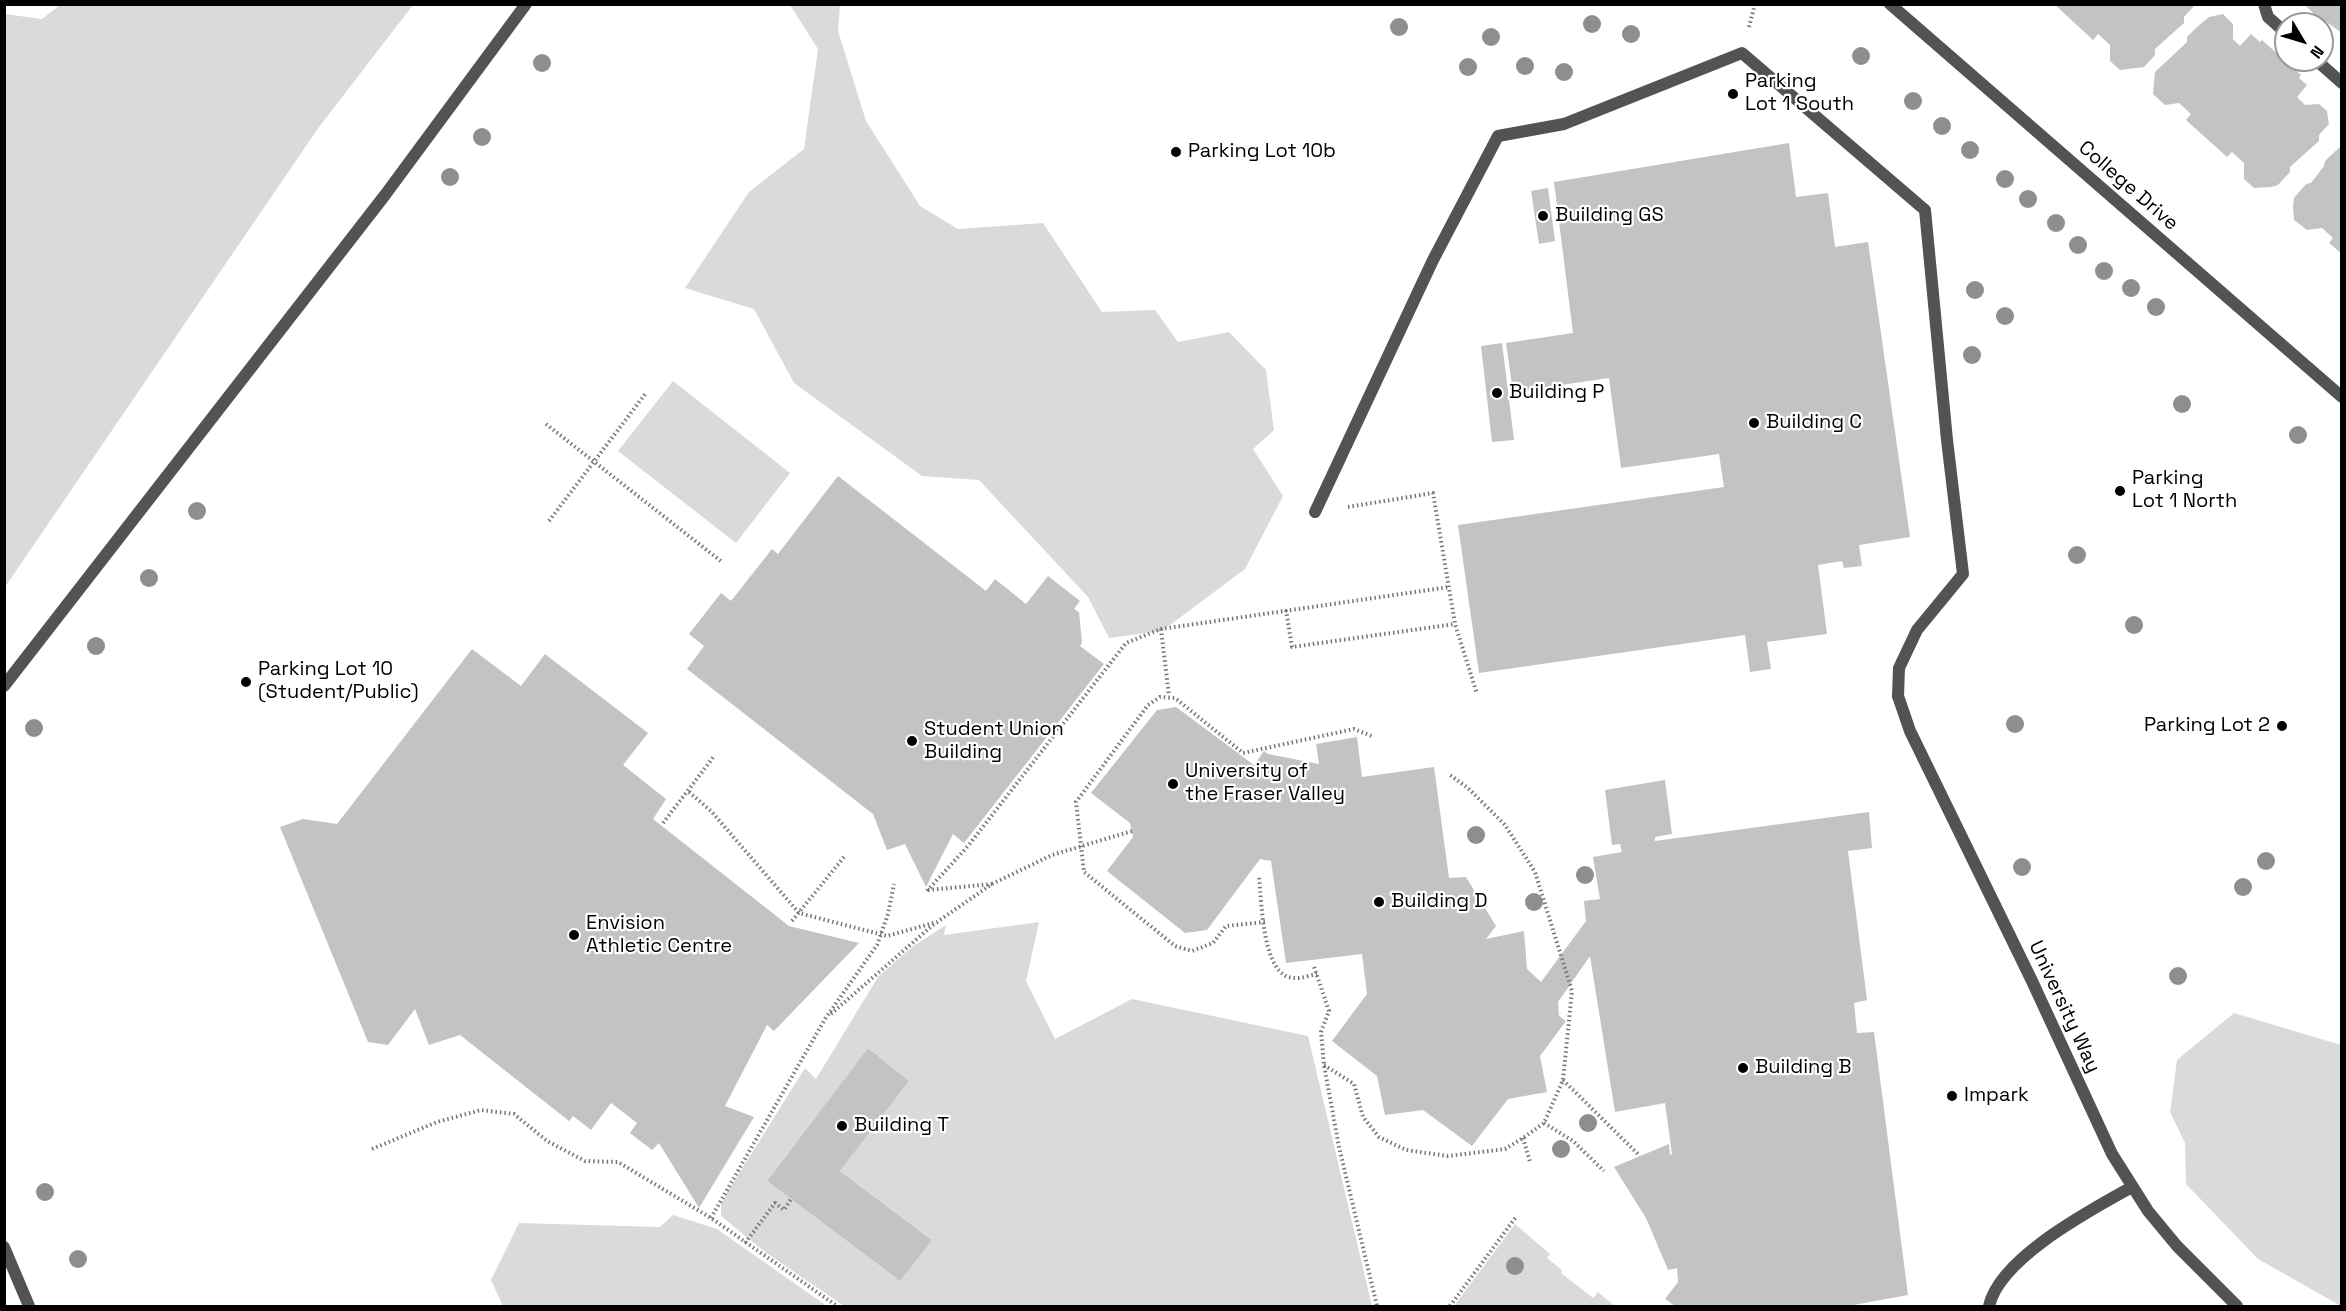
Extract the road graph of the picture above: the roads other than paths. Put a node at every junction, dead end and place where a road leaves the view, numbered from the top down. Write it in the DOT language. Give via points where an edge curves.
graph roads {
  1 [pos="526,4"];
  2 [pos="1890,4"];
  3 [pos="2264,4"];
  4 [pos="2274,22"];
  5 [pos="2330,72"];
  6 [pos="2342,83"];
  7 [pos="2342,397"];
  8 [pos="1315,512"];
  9 [pos="4,686"];
  10 [pos="2132,1187"];
  11 [pos="4,1247"];
  12 [pos="29,1306"];
  13 [pos="1989,1306"];
  14 [pos="2236,1306"];
  1 -- 9 [label="street" via="385,195"];
  2 -- 7 [label="street, College Drive"];
  3 -- 4 [label="street"];
  5 -- 6 [label="street"];
  8 -- 10 [label="street, University Way" via="1433,260 1498,136 1564,124 1743,53 1926,210 1963,574 1917,630 1899,668 1898,696 1910,731 2093,1114"];
  10 -- 13 [label="street" via="2017,1261 1992,1292"];
  10 -- 14 [label="street, University Way" via="2176,1246"];
  11 -- 12 [label="street"];
}
